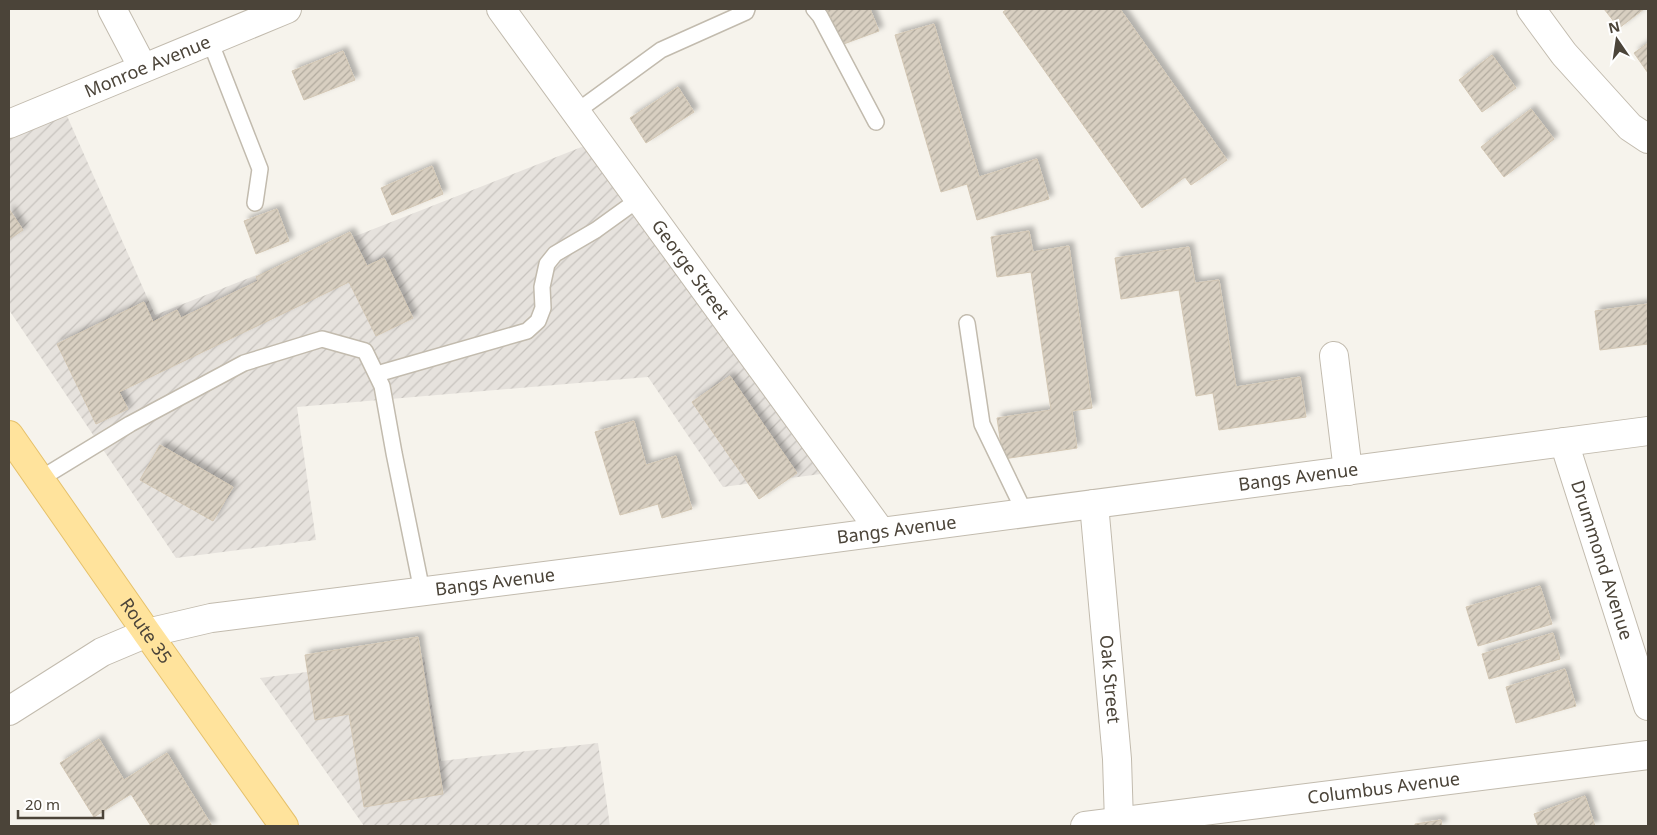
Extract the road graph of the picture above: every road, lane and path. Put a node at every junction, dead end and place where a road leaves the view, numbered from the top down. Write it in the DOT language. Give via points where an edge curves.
graph roads {
  1 [pos="112,9"];
  2 [pos="287,9"];
  3 [pos="501,9"];
  4 [pos="747,9"];
  5 [pos="814,9"];
  6 [pos="1531,9"];
  7 [pos="210,40"];
  8 [pos="143,68"];
  9 [pos="576,112"];
  10 [pos="876,122"];
  11 [pos="9,124"];
  12 [pos="1648,139"];
  13 [pos="639,199"];
  14 [pos="255,203"];
  15 [pos="966,323"];
  16 [pos="1334,356"];
  17 [pos="376,374"];
  18 [pos="1648,432"];
  19 [pos="9,435"];
  20 [pos="1564,442"];
  21 [pos="1348,471"];
  22 [pos="40,479"];
  23 [pos="1094,504"];
  24 [pos="1025,513"];
  25 [pos="881,532"];
  26 [pos="422,591"];
  27 [pos="147,634"];
  28 [pos="1648,706"];
  29 [pos="9,711"];
  30 [pos="1648,755"];
  31 [pos="1119,822"];
  32 [pos="284,826"];
  33 [pos="1085,826"];
  1 -- 8 [label="street"];
  2 -- 7 [label="street, Monroe Avenue"];
  3 -- 9 [label="street, George Street"];
  4 -- 9 [label="lane" via="661,50"];
  5 -- 10 [label="lane"];
  6 -- 12 [label="street" via="1564,54 1630,127"];
  7 -- 8 [label="street, Monroe Avenue"];
  7 -- 14 [label="lane" via="260,169"];
  8 -- 11 [label="street, Monroe Avenue"];
  9 -- 13 [label="street, George Street"];
  13 -- 17 [label="lane" via="555,254 546,264 543,308 538,321 526,331"];
  13 -- 25 [label="street, George Street"];
  15 -- 24 [label="lane" via="982,424"];
  16 -- 21 [label="street"];
  17 -- 22 [label="lane" via="365,351 322,339 244,363 130,424"];
  17 -- 26 [label="lane" via="382,386"];
  18 -- 20 [label="street, Bangs Avenue"];
  19 -- 22 [label="main road, Route 35"];
  20 -- 21 [label="street, Bangs Avenue"];
  20 -- 28 [label="street, Drummond Avenue"];
  21 -- 23 [label="street, Bangs Avenue"];
  22 -- 27 [label="main road, Route 35"];
  23 -- 24 [label="street, Bangs Avenue"];
  23 -- 31 [label="street, Oak Street"];
  24 -- 25 [label="street, Bangs Avenue"];
  25 -- 26 [label="street, Bangs Avenue"];
  26 -- 27 [label="street, Bangs Avenue" via="211,618"];
  27 -- 29 [label="street, Bangs Avenue" via="102,652"];
  27 -- 32 [label="main road, Route 35"];
  30 -- 31 [label="street, Columbus Avenue"];
  31 -- 33 [label="street"];
}
